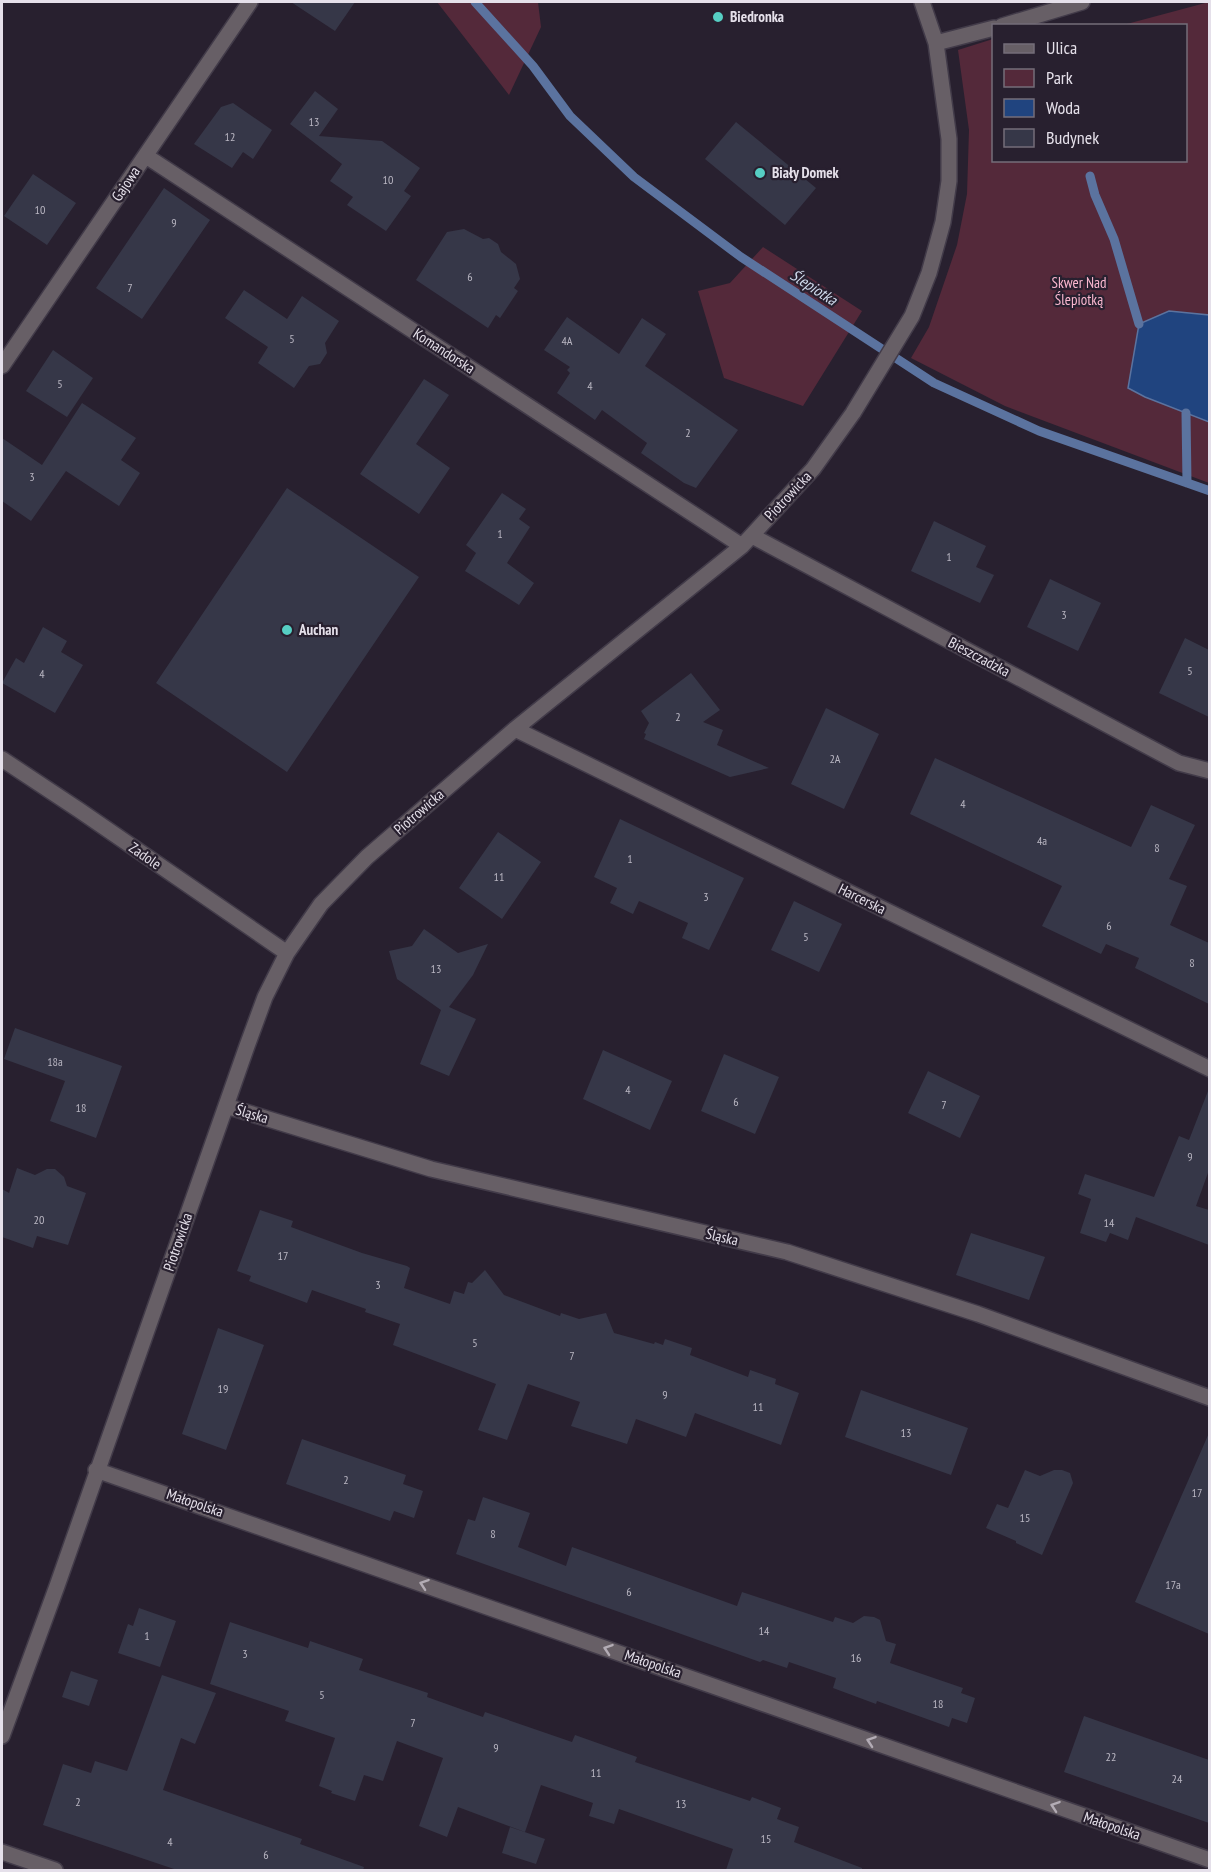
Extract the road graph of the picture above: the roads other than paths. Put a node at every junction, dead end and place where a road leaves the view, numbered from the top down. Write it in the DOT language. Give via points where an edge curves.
graph roads {
  1 [pos="250,2"];
  2 [pos="922,2"];
  3 [pos="1082,2"];
  4 [pos="1009,24"];
  5 [pos="992,28"];
  6 [pos="936,43"];
  7 [pos="146,156"];
  8 [pos="2,366"];
  9 [pos="747,541"];
  10 [pos="515,729"];
  11 [pos="2,759"];
  12 [pos="1209,771"];
  13 [pos="287,953"];
  14 [pos="1209,1069"];
  15 [pos="226,1106"];
  16 [pos="1209,1398"];
  17 [pos="96,1470"];
  18 [pos="2,1736"];
  19 [pos="2,1852"];
  20 [pos="1209,1860"];
  21 [pos="54,1870"];
  1 -- 7 [label="street, Gajowa"];
  2 -- 6 [label="street, Piotrowicka"];
  3 -- 4 [label="street"];
  5 -- 6 [label="street"];
  6 -- 9 [label="street, Piotrowicka" via="950,139 949,181 929,273 912,316 853,413 813,469"];
  7 -- 8 [label="street, Gajowa"];
  7 -- 9 [label="street, Komandorska"];
  9 -- 10 [label="street, Piotrowicka"];
  9 -- 12 [label="street, Bieszczadzka" via="1179,763"];
  10 -- 13 [label="street, Piotrowicka" via="367,857 321,904"];
  10 -- 14 [label="street, Harcerska"];
  11 -- 13 [label="street, Zadole"];
  13 -- 15 [label="street, Piotrowicka"];
  15 -- 16 [label="street, Śląska" via="431,1169 787,1252 978,1314"];
  15 -- 17 [label="street, Piotrowicka"];
  17 -- 18 [label="street, Piotrowicka"];
  20 -- 17 [label="street, Małopolska, one-way"];
  19 -- 21 [label="street"];
}
